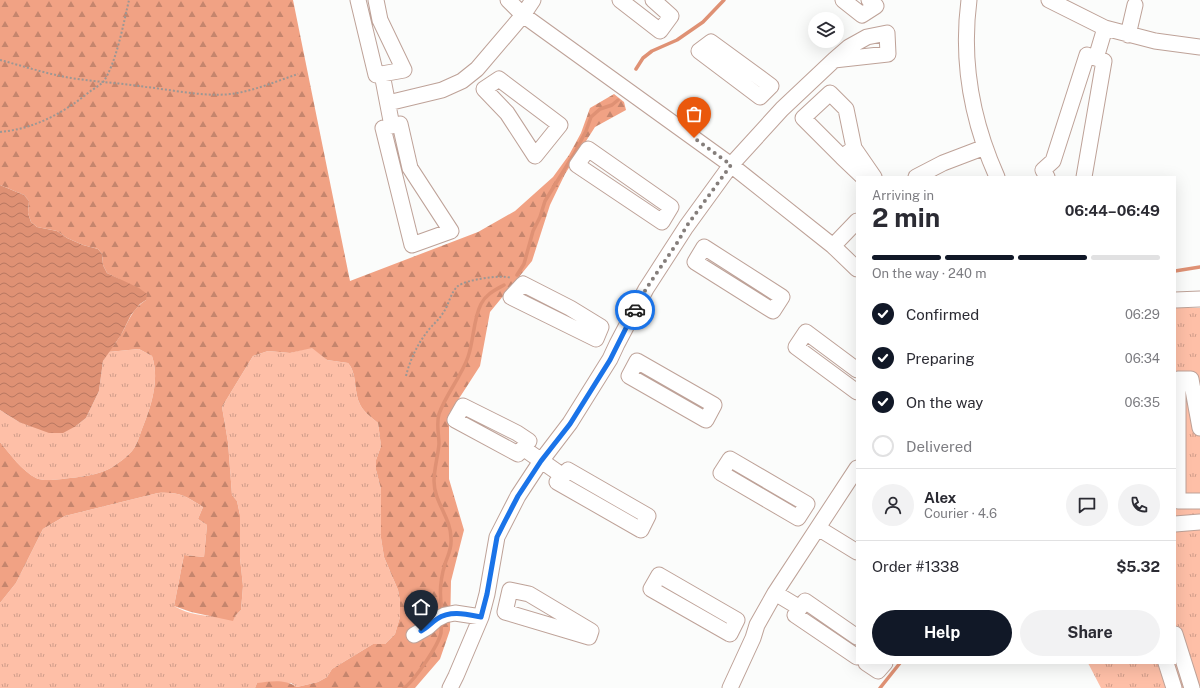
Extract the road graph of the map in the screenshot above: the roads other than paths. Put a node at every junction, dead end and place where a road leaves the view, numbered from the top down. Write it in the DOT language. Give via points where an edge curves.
graph roads {
  1 [pos="358,0"];
  2 [pos="376,0"];
  3 [pos="508,0"];
  4 [pos="533,0"];
  5 [pos="620,0"];
  6 [pos="653,0"];
  7 [pos="843,0"];
  8 [pos="969,0"];
  9 [pos="1049,0"];
  10 [pos="1136,2"];
  11 [pos="870,5"];
  12 [pos="523,14"];
  13 [pos="1105,28"];
  14 [pos="876,35"];
  15 [pos="1128,35"];
  16 [pos="1200,47"];
  17 [pos="1096,58"];
  18 [pos="834,60"];
  19 [pos="477,69"];
  20 [pos="382,74"];
  21 [pos="491,84"];
  22 [pos="802,90"];
  23 [pos="765,92"];
  24 [pos="388,102"];
  25 [pos="816,106"];
  26 [pos="782,109"];
  27 [pos="392,126"];
  28 [pos="985,147"];
  29 [pos="848,152"];
  30 [pos="731,165"];
  31 [pos="861,176"];
  32 [pos="873,176"];
  33 [pos="918,176"];
  34 [pos="997,176"];
  35 [pos="1046,176"];
  36 [pos="1084,176"];
  37 [pos="667,214"];
  38 [pos="856,222"];
  39 [pos="686,227"];
  40 [pos="679,240"];
  41 [pos="833,246"];
  42 [pos="700,254"];
  43 [pos="856,269"];
  44 [pos="523,284"];
  45 [pos="1200,299"];
  46 [pos="1176,300"];
  47 [pos="617,344"];
  48 [pos="610,360"];
  49 [pos="633,369"];
  50 [pos="856,369"];
  51 [pos="856,391"];
  52 [pos="1200,428"];
  53 [pos="523,448"];
  54 [pos="541,461"];
  55 [pos="856,470"];
  56 [pos="562,476"];
  57 [pos="1198,501"];
  58 [pos="802,511"];
  59 [pos="1198,523"];
  60 [pos="1176,524"];
  61 [pos="819,526"];
  62 [pos="856,551"];
  63 [pos="775,592"];
  64 [pos="487,594"];
  65 [pos="508,600"];
  66 [pos="800,608"];
  67 [pos="481,617"];
  68 [pos="733,628"];
  69 [pos="414,635"];
  70 [pos="856,636"];
  71 [pos="1176,637"];
  72 [pos="753,638"];
  73 [pos="856,656"];
  74 [pos="868,664"];
  75 [pos="884,664"];
  76 [pos="1166,664"];
  77 [pos="450,688"];
  78 [pos="730,688"];
  79 [pos="1174,688"];
  80 [pos="1192,688"];
  1 -- 20 [label="street" via="376,75"];
  2 -- 20 [label="street" via="380,20 404,70"];
  3 -- 12 [label="street"];
  4 -- 12 [label="street"];
  5 -- 6 [label="street" via="660,31 671,16"];
  7 -- 11 [label="street" via="862,16"];
  8 -- 28 [label="street" via="967,61 973,105"];
  9 -- 13 [label="street"];
  10 -- 15 [label="street"];
  11 -- 14 [label="street"];
  12 -- 19 [label="street"];
  12 -- 30 [label="street"];
  13 -- 15 [label="street"];
  13 -- 17 [label="street"];
  14 -- 18 [label="street" via="849,47"];
  14 -- 18 [label="street" via="887,33 888,54"];
  15 -- 16 [label="street" via="1155,42"];
  17 -- 35 [label="street" via="1087,55 1053,161 1043,170"];
  17 -- 36 [label="street" via="1104,61"];
  18 -- 22 [label="street"];
  19 -- 21 [label="street"];
  19 -- 24 [label="street" via="462,81 442,90"];
  20 -- 24 [label="street"];
  21 -- 21 [label="street" via="484,89 507,113 535,156 560,125 499,79"];
  22 -- 25 [label="street"];
  22 -- 26 [label="street"];
  23 -- 26 [label="street"];
  24 -- 27 [label="street"];
  25 -- 29 [label="street" via="803,118"];
  25 -- 29 [label="street" via="830,93 846,109"];
  26 -- 30 [label="street"];
  27 -- 27 [label="street" via="400,124 410,168 451,231 412,245 383,128"];
  28 -- 33 [label="street"];
  28 -- 34 [label="street"];
  29 -- 31 [label="street"];
  29 -- 32 [label="street"];
  30 -- 39 [label="street"];
  30 -- 41 [label="street"];
  37 -- 37 [label="street" via="662,222 577,165 588,149 671,207"];
  37 -- 39 [label="street"];
  38 -- 41 [label="street"];
  39 -- 40 [label="street"];
  40 -- 42 [label="street"];
  40 -- 47 [label="street" via="646,289"];
  41 -- 43 [label="street"];
  42 -- 42 [label="street" via="695,262 773,311 782,297 704,247"];
  44 -- 47 [label="street" via="511,296 596,339 599,332"];
  45 -- 46 [label="street"];
  47 -- 48 [label="street"];
  48 -- 49 [label="street"];
  48 -- 54 [label="street" via="570,424"];
  49 -- 49 [label="street" via="637,361 714,404 706,420 629,376"];
  50 -- 51 [label="street" via="806,332 796,347"];
  52 -- 57 [label="street" via="1191,379 1178,379 1178,501"];
  53 -- 54 [label="street"];
  54 -- 56 [label="street"];
  54 -- 64 [label="street" via="518,496 497,537"];
  55 -- 61 [label="street"];
  56 -- 56 [label="street" via="568,470 648,516 641,530 557,482"];
  57 -- 59 [label="street"];
  58 -- 58 [label="street" via="798,518 721,473 730,459 807,504"];
  58 -- 61 [label="street"];
  59 -- 60 [label="street"];
  61 -- 62 [label="street"];
  61 -- 63 [label="street"];
  63 -- 66 [label="street"];
  63 -- 72 [label="street" via="757,625"];
  64 -- 65 [label="street"];
  64 -- 67 [label="street"];
  65 -- 65 [label="street" via="510,590 529,594 591,631 589,637 506,612"];
  66 -- 70 [label="street" via="805,601"];
  66 -- 73 [label="street" via="795,615"];
  67 -- 69 [label="street" via="455,613 445,615"];
  67 -- 77 [label="street"];
  68 -- 68 [label="street" via="730,634 651,589 659,575 737,620"];
  68 -- 72 [label="street"];
  71 -- 80 [label="street"];
  72 -- 78 [label="street"];
  74 -- 75 [label="street" via="878,671"];
  76 -- 79 [label="street"];
}
